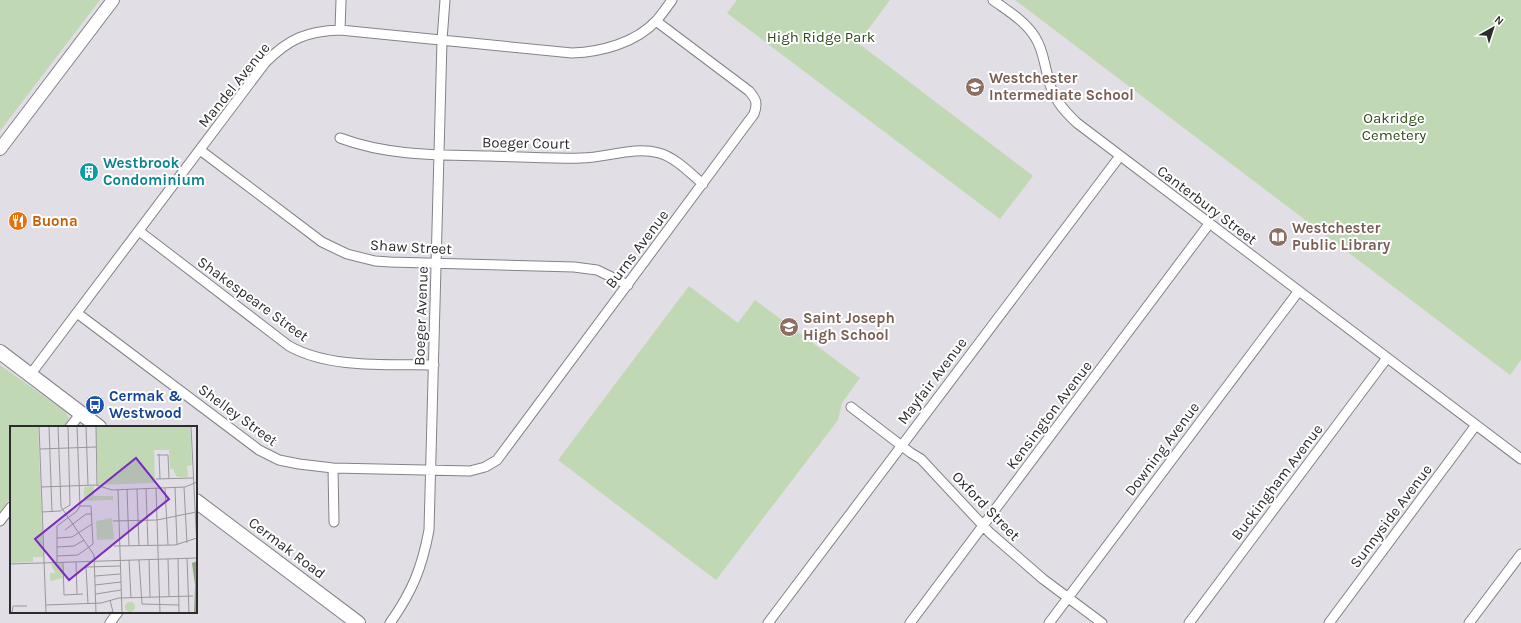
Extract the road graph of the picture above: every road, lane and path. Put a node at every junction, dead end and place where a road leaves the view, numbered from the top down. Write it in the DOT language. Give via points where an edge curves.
graph roads {
  1 [pos="113,0"];
  2 [pos="341,0"];
  3 [pos="445,0"];
  4 [pos="672,0"];
  5 [pos="993,0"];
  6 [pos="656,21"];
  7 [pos="340,30"];
  8 [pos="442,40"];
  9 [pos="340,138"];
  10 [pos="0,149"];
  11 [pos="200,150"];
  12 [pos="440,155"];
  13 [pos="1120,156"];
  14 [pos="703,184"];
  15 [pos="1209,224"];
  16 [pos="139,231"];
  17 [pos="437,263"];
  18 [pos="628,285"];
  19 [pos="1298,292"];
  20 [pos="77,313"];
  21 [pos="0,352"];
  22 [pos="1387,358"];
  23 [pos="434,366"];
  24 [pos="30,374"];
  25 [pos="851,407"];
  26 [pos="81,413"];
  27 [pos="1476,425"];
  28 [pos="71,426"];
  29 [pos="98,426"];
  30 [pos="900,445"];
  31 [pos="1521,460"];
  32 [pos="333,468"];
  33 [pos="432,471"];
  34 [pos="197,504"];
  35 [pos="10,507"];
  36 [pos="0,521"];
  37 [pos="334,522"];
  38 [pos="983,526"];
  39 [pos="1521,554"];
  40 [pos="1068,598"];
  41 [pos="117,613"];
  42 [pos="110,623"];
  43 [pos="358,623"];
  44 [pos="390,623"];
  45 [pos="768,623"];
  46 [pos="910,623"];
  47 [pos="1049,623"];
  48 [pos="1102,623"];
  49 [pos="1189,623"];
  50 [pos="1329,623"];
  51 [pos="1469,623"];
  1 -- 10 [label="main road"];
  2 -- 7 [label="street"];
  3 -- 8 [label="street, Boeger Avenue"];
  4 -- 6 [label="street, Mandel Avenue"];
  5 -- 13 [label="street, Canterbury Street" via="1022,21 1035,37 1044,58 1053,94 1064,111"];
  6 -- 8 [label="street, Mandel Avenue" via="624,42 588,52 572,53"];
  6 -- 14 [label="street, Burns Avenue" via="756,99 754,114"];
  7 -- 8 [label="street, Mandel Avenue"];
  7 -- 11 [label="street, Mandel Avenue" via="309,33 296,38 274,54"];
  8 -- 12 [label="street, Boeger Avenue"];
  9 -- 12 [label="street, Boeger Court" via="385,150"];
  11 -- 16 [label="street, Mandel Avenue"];
  11 -- 17 [label="street, Shaw Street" via="308,233 333,249 375,261"];
  12 -- 14 [label="street, Boeger Court" via="580,158 638,150 650,151 667,156"];
  12 -- 17 [label="street, Boeger Avenue"];
  13 -- 15 [label="street, Canterbury Street"];
  13 -- 30 [label="street, Mayfair Avenue"];
  14 -- 18 [label="street, Burns Avenue"];
  15 -- 19 [label="street, Canterbury Street"];
  15 -- 38 [label="street, Kensington Avenue"];
  16 -- 20 [label="street, Mandel Avenue"];
  16 -- 23 [label="street, Shakespeare Street" via="301,353 329,361"];
  17 -- 18 [label="street, Shaw Street" via="574,267 596,270"];
  17 -- 23 [label="street, Boeger Avenue"];
  18 -- 33 [label="street, Burns Avenue" via="497,460 477,469"];
  19 -- 22 [label="street, Canterbury Street"];
  19 -- 40 [label="street, Downing Avenue"];
  20 -- 24 [label="street, Mandel Avenue"];
  20 -- 32 [label="street, Shelley Street" via="259,450 290,463"];
  21 -- 24 [label="main road"];
  22 -- 27 [label="street, Canterbury Street"];
  22 -- 49 [label="street, Buckingham Avenue"];
  23 -- 33 [label="street, Boeger Avenue"];
  24 -- 26 [label="main road"];
  25 -- 30 [label="street, Oxford Street"];
  26 -- 28 [label="street"];
  26 -- 29 [label="main road"];
  27 -- 31 [label="street, Canterbury Street"];
  27 -- 50 [label="street, Sunnyside Avenue"];
  30 -- 38 [label="street, Oxford Street" via="926,463"];
  30 -- 45 [label="street, Mayfair Avenue"];
  32 -- 33 [label="street, Shelley Street"];
  32 -- 37 [label="street"];
  33 -- 44 [label="street, Boeger Avenue" via="429,530 422,561 411,592"];
  34 -- 43 [label="main road, Cermak Road"];
  35 -- 36 [label="street"];
  38 -- 40 [label="street, Oxford Street"];
  38 -- 46 [label="street, Kensington Avenue"];
  39 -- 51 [label="street"];
  40 -- 47 [label="street, Downing Avenue"];
  40 -- 48 [label="street, Oxford Street"];
  41 -- 42 [label="street"];
}
